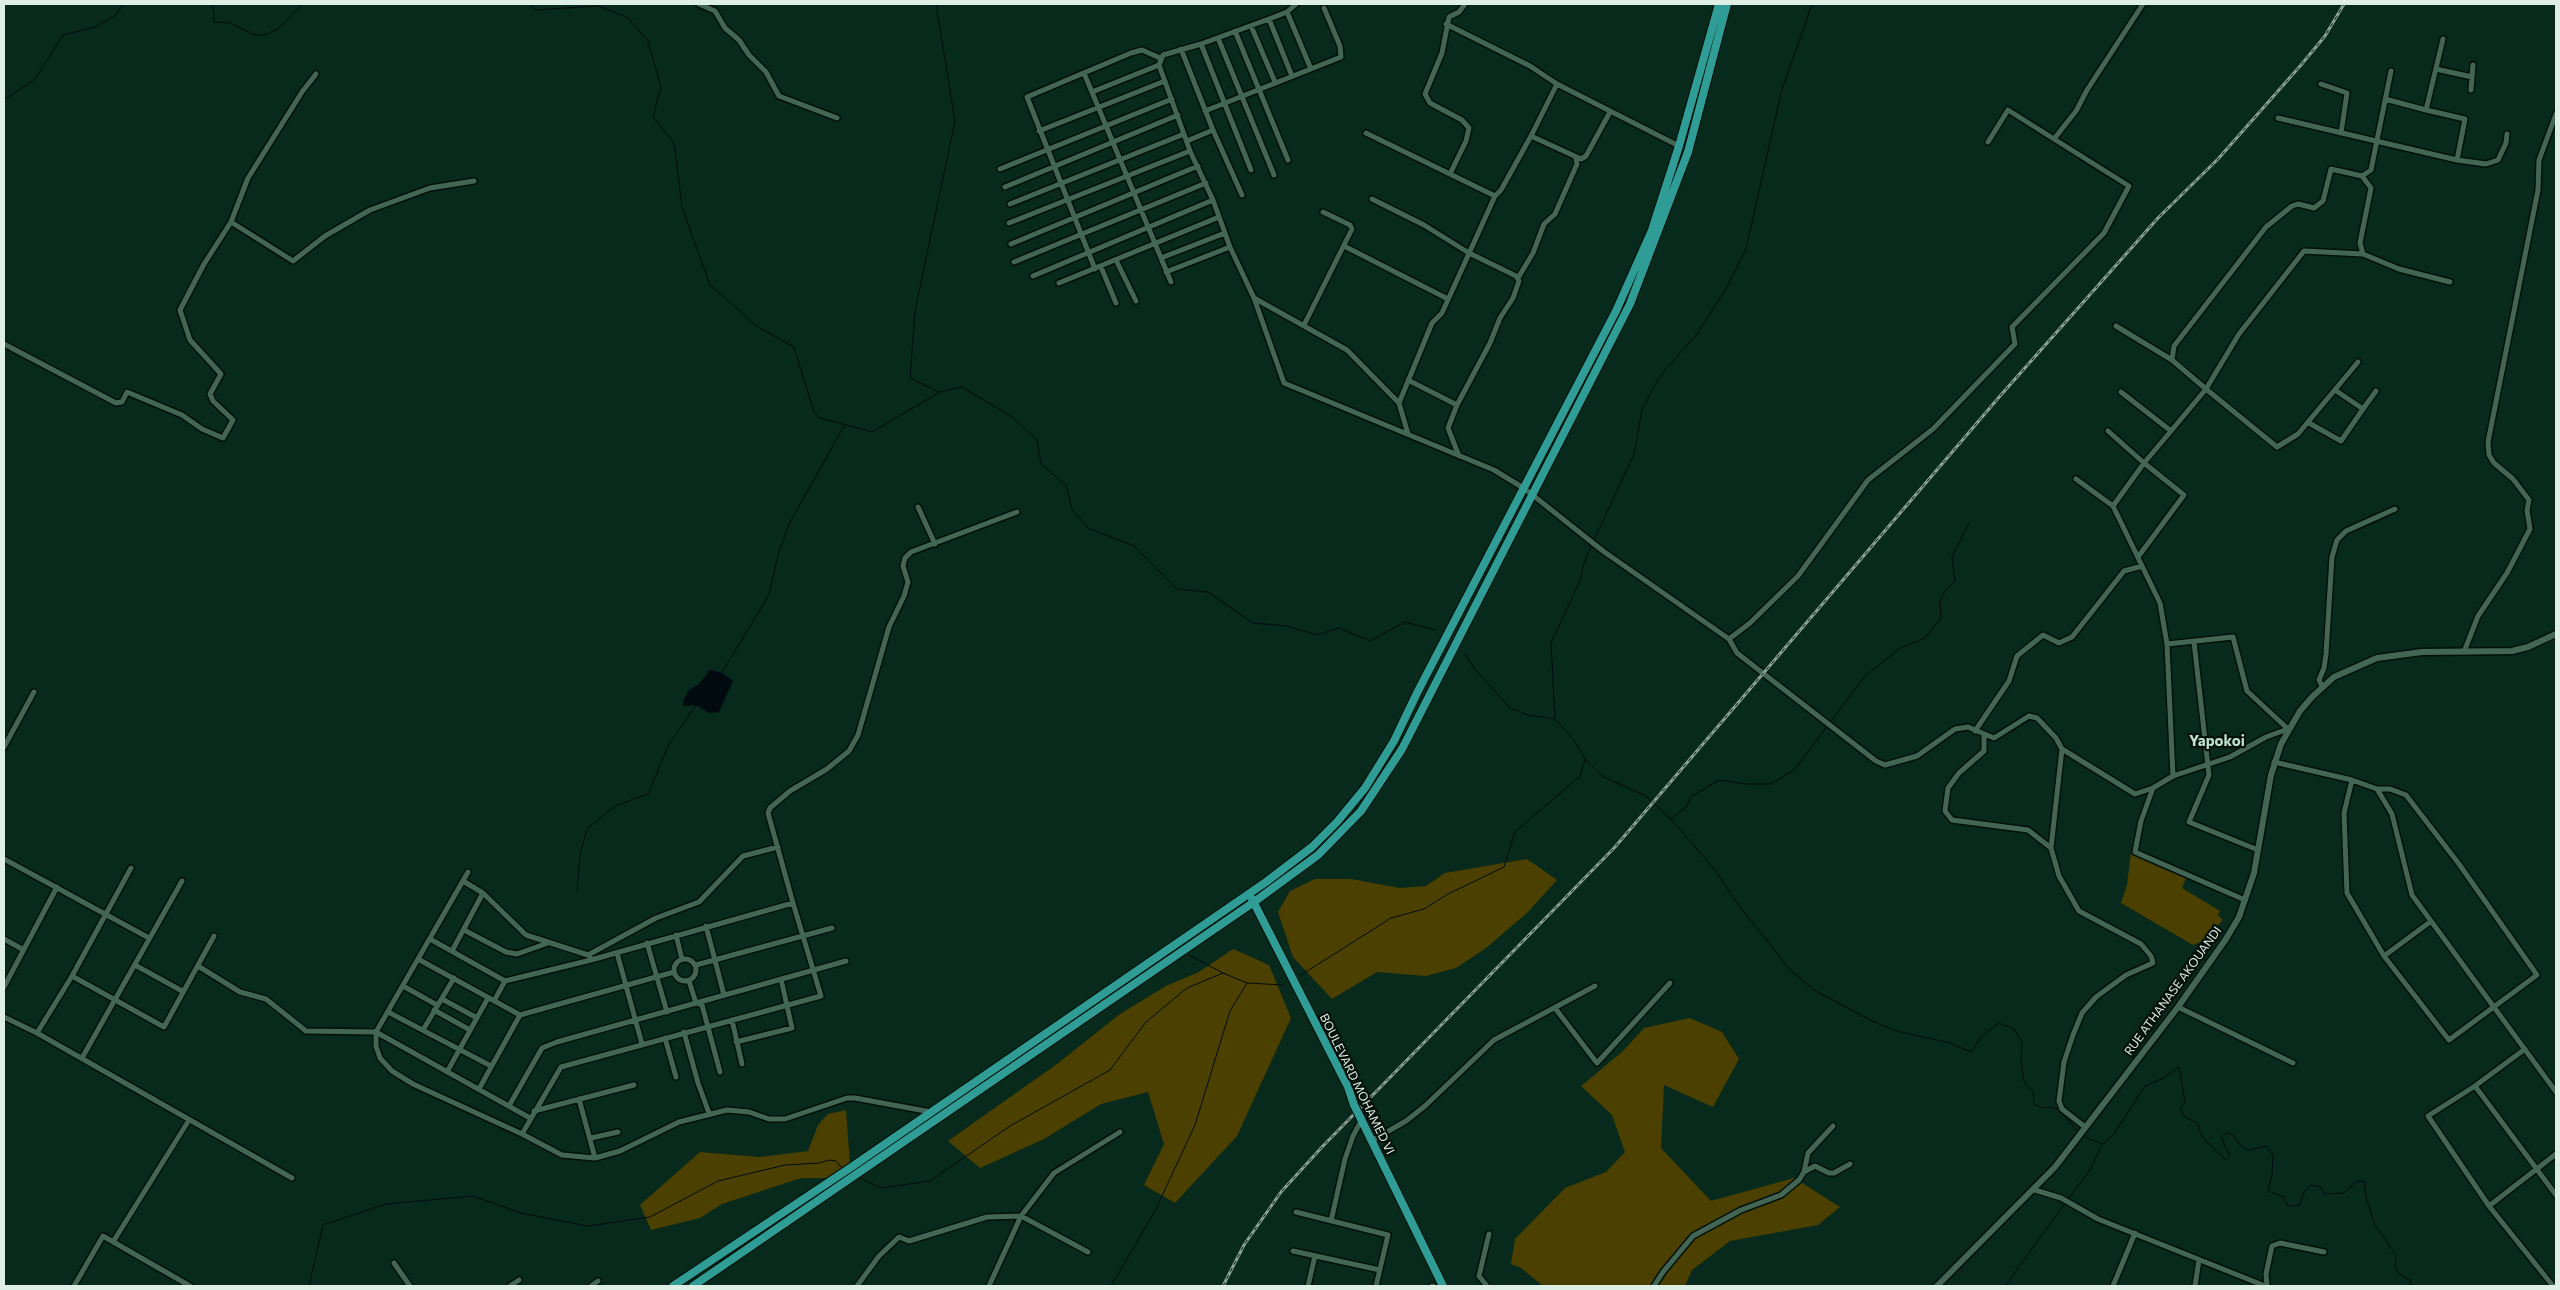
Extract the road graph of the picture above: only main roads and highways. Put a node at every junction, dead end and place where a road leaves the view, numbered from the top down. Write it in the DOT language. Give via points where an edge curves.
graph roads {
  1 [pos="1719,4"];
  2 [pos="1728,4"];
  3 [pos="1249,893"];
  4 [pos="1254,902"];
  5 [pos="674,1286"];
  6 [pos="693,1286"];
  7 [pos="1443,1286"];
  1 -- 3 [label="main road" via="1652,230 1616,311 1381,764 1337,822 1312,847"];
  2 -- 4 [label="main road" via="1688,152 1630,304 1402,749 1372,798 1343,832 1318,855"];
  3 -- 4 [label="main road, BOULEVARD MOHAMED VI"];
  3 -- 5 [label="main road"];
  4 -- 6 [label="main road"];
  4 -- 7 [label="main road, BOULEVARD MOHAMED VI, bridge"];
}
